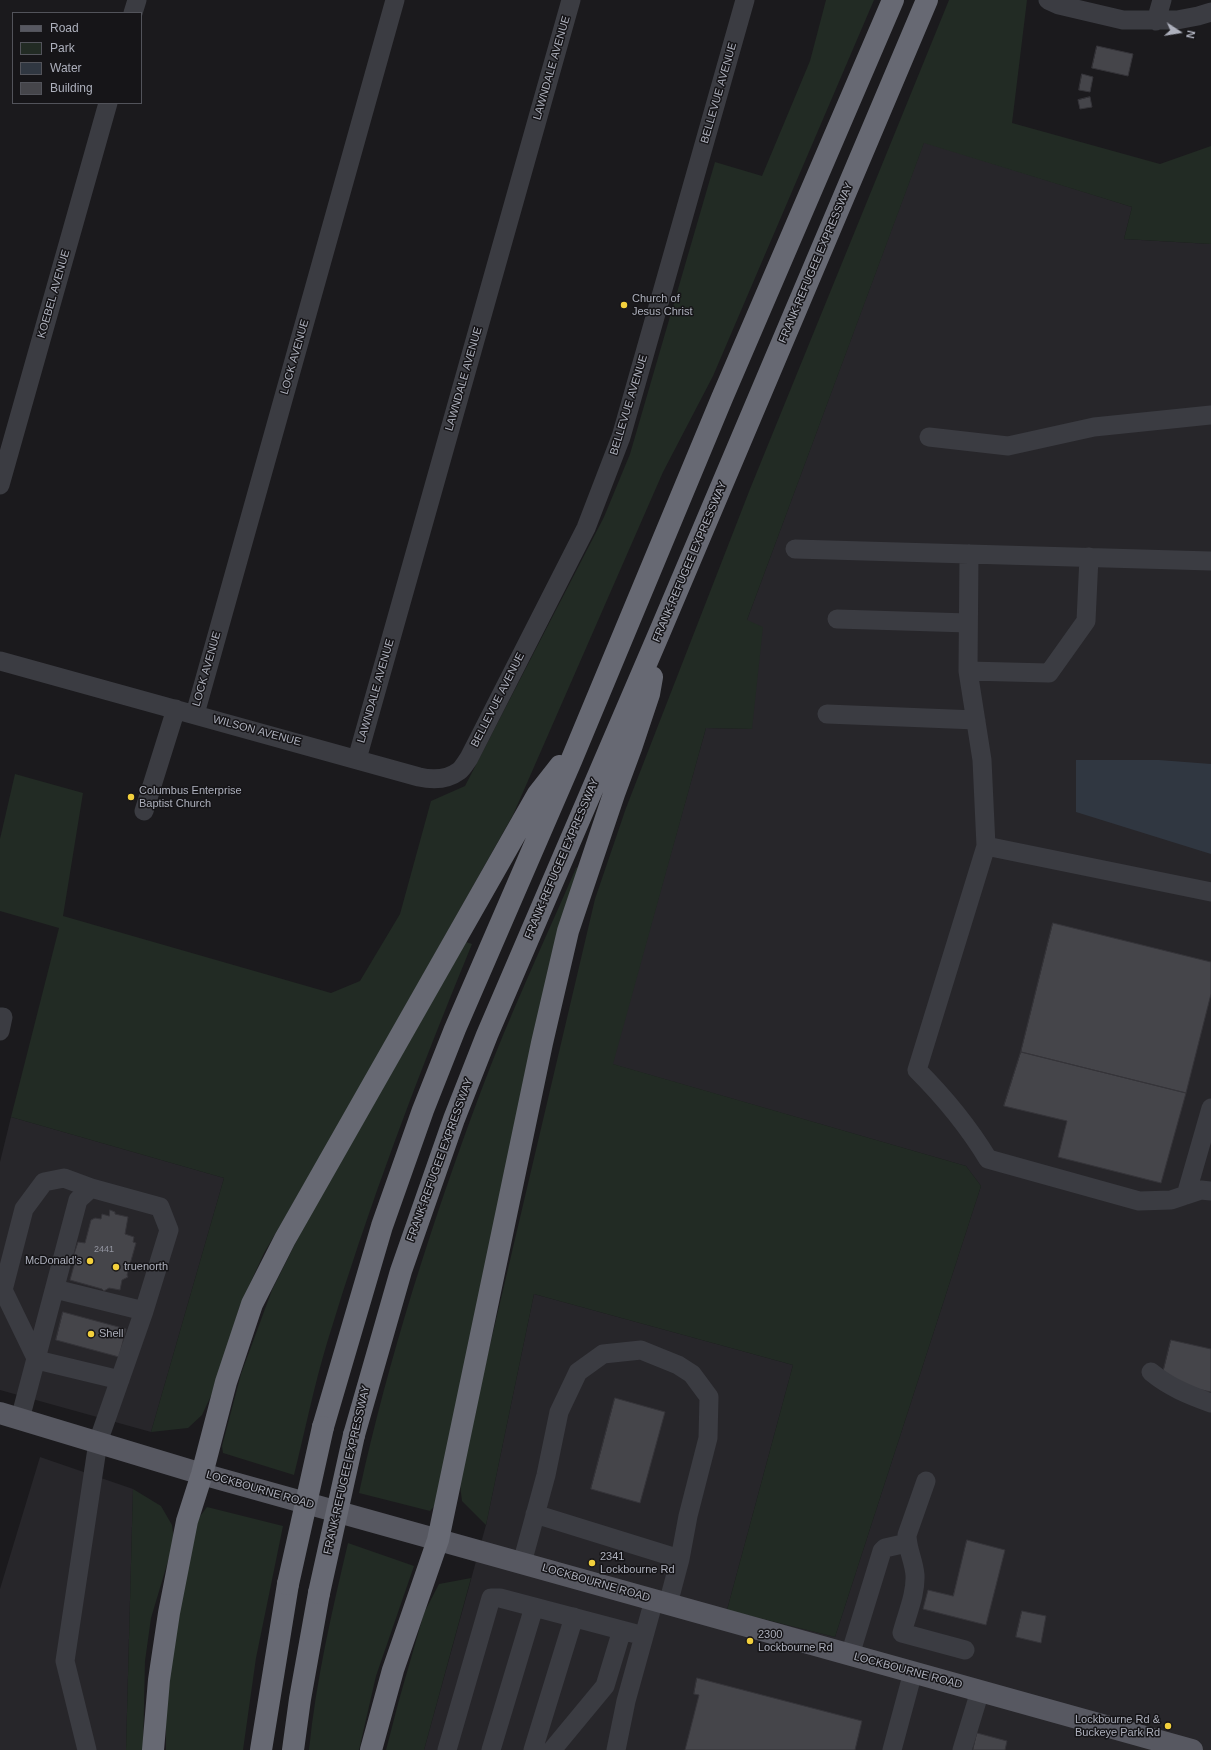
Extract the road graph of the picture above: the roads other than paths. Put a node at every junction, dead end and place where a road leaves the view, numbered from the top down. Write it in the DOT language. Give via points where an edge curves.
graph roads {
  1 [pos="137,0"];
  2 [pos="395,0"];
  3 [pos="571,0"];
  4 [pos="745,0"];
  5 [pos="893,0"];
  6 [pos="927,0"];
  7 [pos="1048,0"];
  8 [pos="1162,0"];
  9 [pos="133,12"];
  10 [pos="1211,12"];
  11 [pos="1156,21"];
  12 [pos="108,104"];
  13 [pos="1211,415"];
  14 [pos="929,436"];
  15 [pos="0,485"];
  16 [pos="795,549"];
  17 [pos="969,554"];
  18 [pos="1089,557"];
  19 [pos="1211,561"];
  20 [pos="837,619"];
  21 [pos="968,624"];
  22 [pos="661,629"];
  23 [pos="0,661"];
  24 [pos="968,671"];
  25 [pos="176,709"];
  26 [pos="195,714"];
  27 [pos="826,714"];
  28 [pos="976,720"];
  29 [pos="576,747"];
  30 [pos="357,759"];
  31 [pos="445,777"];
  32 [pos="144,811"];
  33 [pos="986,846"];
  34 [pos="1211,892"];
  35 [pos="0,1016"];
  36 [pos="0,1031"];
  37 [pos="1211,1108"];
  38 [pos="91,1188"];
  39 [pos="1211,1191"];
  40 [pos="1186,1195"];
  41 [pos="55,1289"];
  42 [pos="144,1311"];
  43 [pos="36,1360"];
  44 [pos="1151,1372"];
  45 [pos="120,1380"];
  46 [pos="1211,1403"];
  47 [pos="10,1416"];
  48 [pos="98,1442"];
  49 [pos="202,1474"];
  50 [pos="926,1481"];
  51 [pos="535,1514"];
  52 [pos="438,1540"];
  53 [pos="907,1543"];
  54 [pos="680,1559"];
  55 [pos="522,1563"];
  56 [pos="661,1602"];
  57 [pos="534,1607"];
  58 [pos="574,1617"];
  59 [pos="622,1630"];
  60 [pos="644,1636"];
  61 [pos="965,1650"];
  62 [pos="850,1655"];
  63 [pos="913,1672"];
  64 [pos="605,1686"];
  65 [pos="980,1691"];
  66 [pos="628,1695"];
  67 [pos="1162,1746"];
  68 [pos="87,1750"];
  69 [pos="153,1750"];
  70 [pos="261,1750"];
  71 [pos="293,1750"];
  72 [pos="371,1750"];
  73 [pos="446,1750"];
  74 [pos="491,1750"];
  75 [pos="533,1750"];
  76 [pos="552,1750"];
  77 [pos="616,1750"];
  78 [pos="892,1750"];
  79 [pos="962,1750"];
  80 [pos="1192,1750"];
  1 -- 9 [label="street"];
  2 -- 26 [label="street, LOCK AVENUE"];
  3 -- 30 [label="street, LAWNDALE AVENUE"];
  4 -- 31 [label="street, BELLEVUE AVENUE" via="619,444 586,528 469,758 459,771"];
  5 -- 29 [label="highway"];
  6 -- 22 [label="highway, FRANK-REFUGEE EXPRESSWAY"];
  7 -- 11 [label="street" via="1123,20"];
  8 -- 11 [label="street"];
  10 -- 11 [label="street"];
  12 -- 15 [label="street, KOEBEL AVENUE"];
  13 -- 14 [label="street" via="1094,426 1008,446"];
  16 -- 17 [label="street"];
  17 -- 18 [label="street"];
  17 -- 21 [label="street"];
  18 -- 19 [label="street"];
  18 -- 24 [label="street" via="1086,621 1049,673"];
  20 -- 21 [label="street"];
  21 -- 24 [label="street"];
  22 -- 52 [label="highway" via="646,700 568,932 540,1051"];
  22 -- 71 [label="highway, FRANK-REFUGEE EXPRESSWAY, bridge" via="525,945 454,1119 392,1298 354,1435 319,1593"];
  23 -- 25 [label="street, WILSON AVENUE"];
  24 -- 28 [label="street"];
  25 -- 26 [label="street, WILSON AVENUE"];
  25 -- 32 [label="street"];
  26 -- 30 [label="street, WILSON AVENUE"];
  27 -- 28 [label="street"];
  28 -- 33 [label="street" via="982,760"];
  29 -- 49 [label="highway" via="538,794 268,1271 252,1304 226,1382"];
  29 -- 70 [label="highway, bridge" via="455,1029 382,1226 323,1427 288,1584"];
  30 -- 31 [label="street, WILSON AVENUE" via="426,779"];
  33 -- 34 [label="street"];
  33 -- 40 [label="street" via="918,1070 940,1093 976,1139 988,1159 1138,1201 1172,1200"];
  35 -- 36 [label="street" via="3,1017"];
  37 -- 40 [label="street"];
  38 -- 41 [label="street" via="78,1200"];
  38 -- 42 [label="street" via="160,1207 169,1230"];
  38 -- 43 [label="street" via="64,1178 44,1182 24,1210 3,1290"];
  39 -- 40 [label="street" via="1201,1190"];
  41 -- 42 [label="street"];
  41 -- 43 [label="street"];
  42 -- 45 [label="street"];
  43 -- 45 [label="street"];
  43 -- 47 [label="street"];
  44 -- 46 [label="street" via="1190,1396"];
  45 -- 48 [label="street"];
  47 -- 48 [label="main road, LOCKBOURNE ROAD"];
  48 -- 49 [label="main road, LOCKBOURNE ROAD"];
  48 -- 68 [label="street" via="65,1661"];
  49 -- 52 [label="main road, LOCKBOURNE ROAD"];
  49 -- 69 [label="highway" via="187,1521 169,1613 159,1680"];
  50 -- 53 [label="street" via="907,1535"];
  51 -- 54 [label="street"];
  51 -- 54 [label="street" via="546,1475 558,1412 578,1372 603,1354 641,1350 678,1365 692,1374 709,1397 708,1438"];
  51 -- 55 [label="street"];
  52 -- 55 [label="main road, LOCKBOURNE ROAD"];
  52 -- 72 [label="highway" via="393,1670"];
  53 -- 61 [label="street" via="915,1574 915,1586 902,1633"];
  53 -- 62 [label="street" via="882,1551"];
  54 -- 56 [label="street"];
  55 -- 56 [label="main road, LOCKBOURNE ROAD"];
  56 -- 60 [label="street"];
  56 -- 62 [label="main road, LOCKBOURNE ROAD"];
  57 -- 58 [label="street"];
  57 -- 73 [label="street" via="492,1598"];
  57 -- 74 [label="street"];
  58 -- 59 [label="street"];
  58 -- 75 [label="street"];
  59 -- 60 [label="street"];
  59 -- 64 [label="street"];
  60 -- 66 [label="street"];
  62 -- 63 [label="main road, LOCKBOURNE ROAD"];
  63 -- 65 [label="main road, LOCKBOURNE ROAD"];
  63 -- 78 [label="street"];
  64 -- 66 [label="street"];
  64 -- 76 [label="street"];
  65 -- 67 [label="main road, LOCKBOURNE ROAD"];
  65 -- 79 [label="street"];
  66 -- 77 [label="street"];
  67 -- 80 [label="main road, LOCKBOURNE ROAD"];
}
